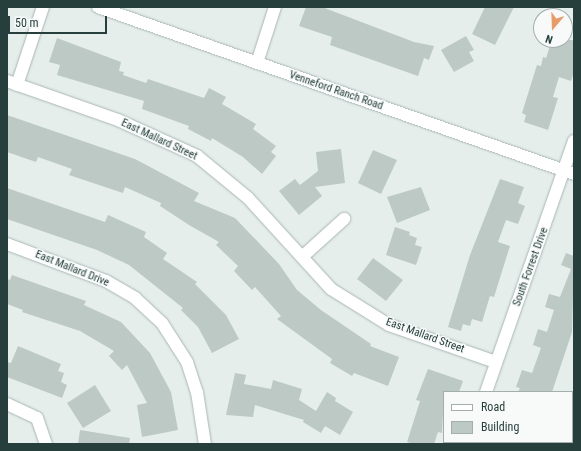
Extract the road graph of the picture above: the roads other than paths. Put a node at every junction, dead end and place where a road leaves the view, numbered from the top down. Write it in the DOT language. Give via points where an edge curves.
graph roads {
  1 [pos="43,7"];
  2 [pos="98,7"];
  3 [pos="275,7"];
  4 [pos="257,63"];
  5 [pos="12,83"];
  6 [pos="574,141"];
  7 [pos="569,173"];
  8 [pos="344,219"];
  9 [pos="7,244"];
  10 [pos="302,257"];
  11 [pos="496,362"];
  12 [pos="486,391"];
  13 [pos="7,404"];
  14 [pos="46,444"];
  15 [pos="205,444"];
  1 -- 5 [label="street"];
  2 -- 4 [label="street, Venneford Ranch Road"];
  3 -- 4 [label="street"];
  4 -- 7 [label="street, Venneford Ranch Road"];
  5 -- 10 [label="street, East Mallard Street" via="118,120 197,156 248,198"];
  6 -- 7 [label="street, South Forrest Drive"];
  7 -- 11 [label="street, South Forrest Drive"];
  8 -- 10 [label="street"];
  9 -- 15 [label="street, East Mallard Drive" via="106,281 135,298 162,323 188,362 198,392"];
  10 -- 11 [label="street, East Mallard Street" via="332,289 389,325"];
  11 -- 12 [label="street, South Forrest Drive"];
  13 -- 14 [label="street" via="37,418"];
}
